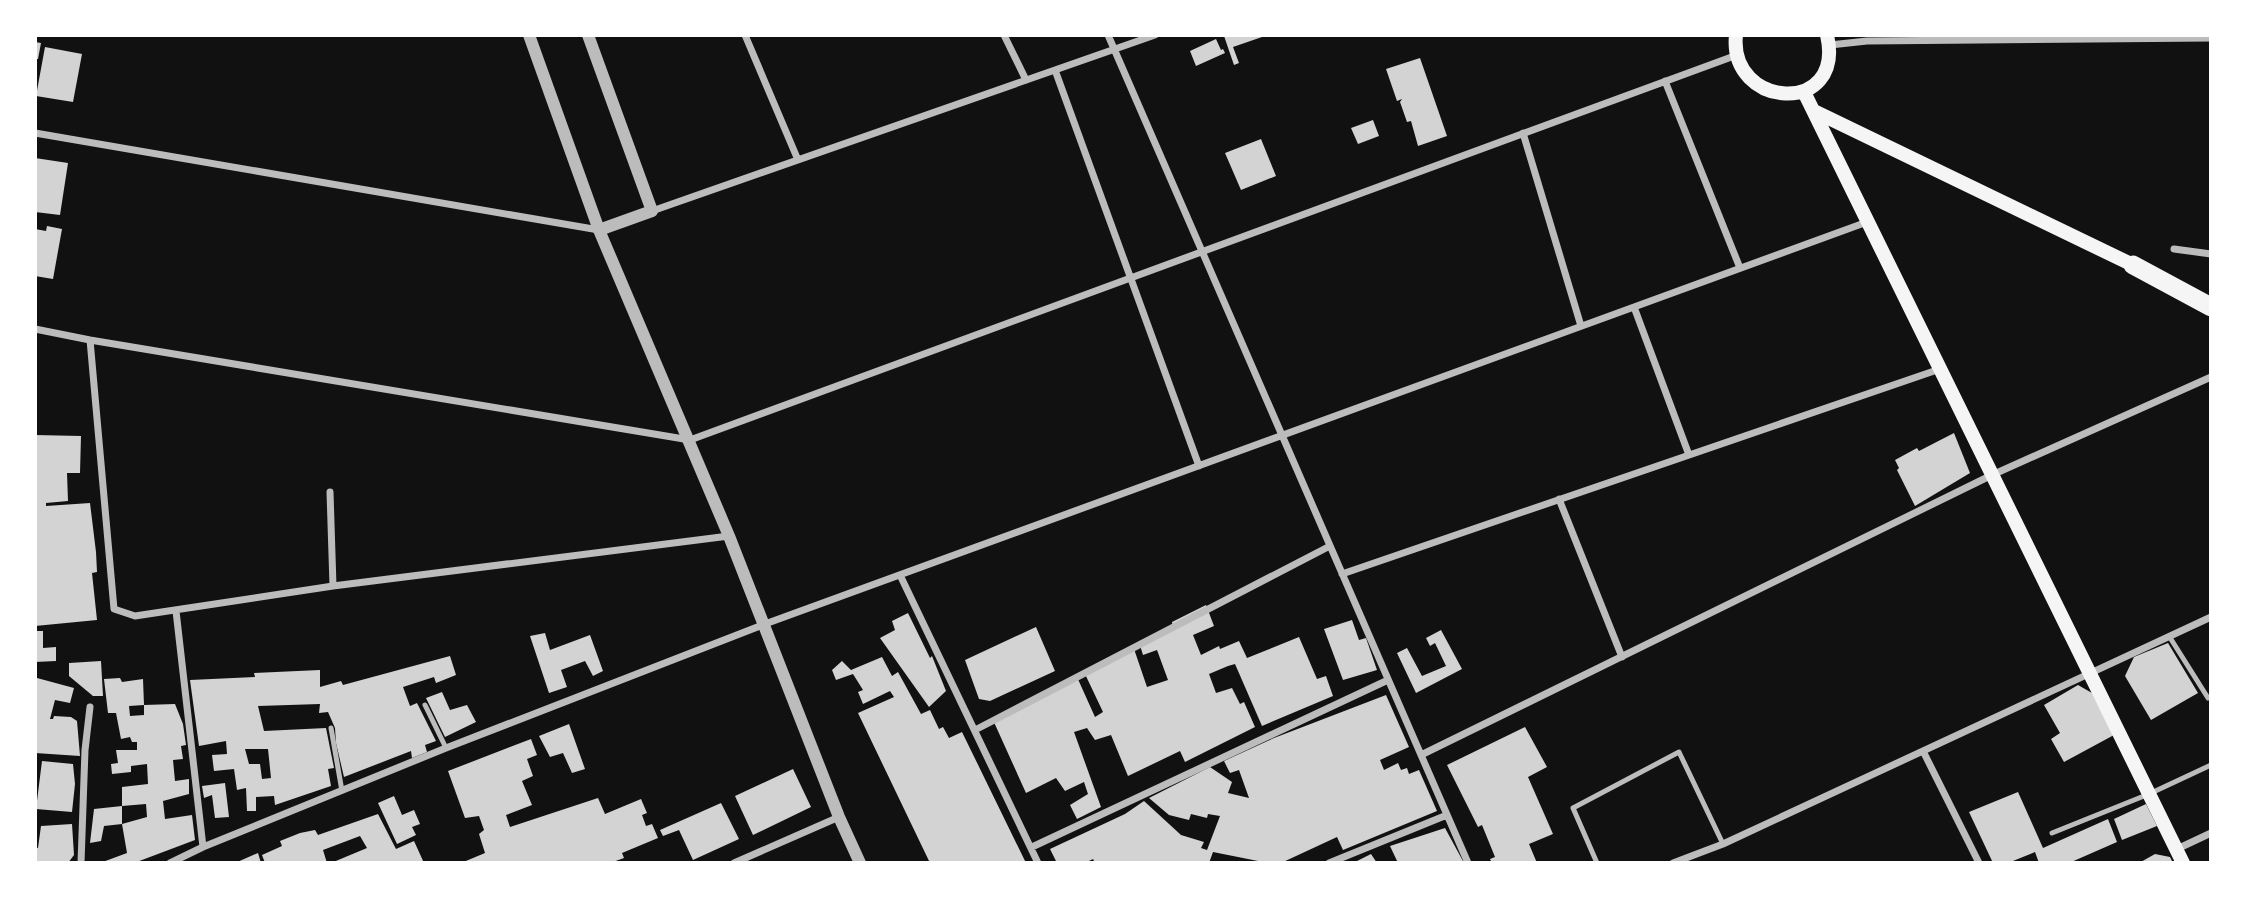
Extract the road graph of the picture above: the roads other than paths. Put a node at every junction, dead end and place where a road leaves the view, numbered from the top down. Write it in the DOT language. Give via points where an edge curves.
graph roads {
  1 [pos="529,35"];
  2 [pos="588,35"];
  3 [pos="745,35"];
  4 [pos="1004,35"];
  5 [pos="1108,35"];
  6 [pos="1155,35"];
  7 [pos="1736,35"];
  8 [pos="2174,37"];
  9 [pos="2211,38"];
  10 [pos="1828,40"];
  11 [pos="1114,49"];
  12 [pos="1737,55"];
  13 [pos="1055,70"];
  14 [pos="1026,80"];
  15 [pos="1665,81"];
  16 [pos="1804,92"];
  17 [pos="1814,111"];
  18 [pos="35,133"];
  19 [pos="1523,133"];
  20 [pos="798,160"];
  21 [pos="652,211"];
  22 [pos="1868,221"];
  23 [pos="598,230"];
  24 [pos="2174,249"];
  25 [pos="1202,252"];
  26 [pos="2211,254"];
  27 [pos="2133,265"];
  28 [pos="1740,268"];
  29 [pos="1130,278"];
  30 [pos="2211,291"];
  31 [pos="1634,307"];
  32 [pos="2211,307"];
  33 [pos="1581,326"];
  34 [pos="35,330"];
  35 [pos="90,341"];
  36 [pos="1940,369"];
  37 [pos="2211,377"];
  38 [pos="1282,436"];
  39 [pos="690,440"];
  40 [pos="1689,455"];
  41 [pos="1199,466"];
  42 [pos="1992,475"];
  43 [pos="330,492"];
  44 [pos="1559,499"];
  45 [pos="729,536"];
  46 [pos="1330,546"];
  47 [pos="1342,574"];
  48 [pos="900,575"];
  49 [pos="333,586"];
  50 [pos="176,611"];
  51 [pos="2211,617"];
  52 [pos="765,624"];
  53 [pos="2169,636"];
  54 [pos="1622,656"];
  55 [pos="2090,673"];
  56 [pos="1388,680"];
  57 [pos="2208,698"];
  58 [pos="425,705"];
  59 [pos="90,707"];
  60 [pos="331,728"];
  61 [pos="975,730"];
  62 [pos="446,748"];
  63 [pos="1923,751"];
  64 [pos="1421,755"];
  65 [pos="2211,765"];
  66 [pos="342,790"];
  67 [pos="2149,794"];
  68 [pos="1447,816"];
  69 [pos="839,817"];
  70 [pos="2052,833"];
  71 [pos="2211,833"];
  72 [pos="1723,844"];
  73 [pos="203,847"];
  74 [pos="1032,847"];
  75 [pos="2180,856"];
  76 [pos="82,863"];
  77 [pos="170,863"];
  78 [pos="734,863"];
  79 [pos="860,863"];
  80 [pos="1038,863"];
  81 [pos="1329,863"];
  82 [pos="1468,863"];
  83 [pos="1597,863"];
  84 [pos="1673,863"];
  85 [pos="1979,863"];
  1 -- 23 [label="street"];
  2 -- 21 [label="street"];
  3 -- 20 [label="street"];
  4 -- 14 [label="street"];
  5 -- 11 [label="street"];
  6 -- 11 [label="street"];
  7 -- 12 [label="main road"];
  8 -- 9 [label="street"];
  8 -- 10 [label="street"];
  10 -- 16 [label="main road" via="1828,62 1821,78"];
  11 -- 13 [label="street"];
  11 -- 25 [label="street"];
  12 -- 15 [label="street"];
  12 -- 16 [label="main road" via="1757,84 1774,93"];
  13 -- 14 [label="street"];
  13 -- 29 [label="street"];
  14 -- 20 [label="street"];
  15 -- 19 [label="street"];
  15 -- 28 [label="street"];
  16 -- 17 [label="main road"];
  17 -- 22 [label="main road"];
  17 -- 27 [label="main road"];
  18 -- 23 [label="street"];
  19 -- 25 [label="street"];
  19 -- 33 [label="street"];
  20 -- 21 [label="street"];
  21 -- 23 [label="street"];
  22 -- 28 [label="street"];
  22 -- 36 [label="main road"];
  23 -- 39 [label="street"];
  24 -- 26 [label="street"];
  25 -- 29 [label="street"];
  25 -- 38 [label="street"];
  27 -- 30 [label="highway"];
  27 -- 32 [label="highway"];
  28 -- 31 [label="street"];
  29 -- 39 [label="street"];
  29 -- 41 [label="street"];
  31 -- 33 [label="street"];
  31 -- 40 [label="street"];
  33 -- 38 [label="street"];
  34 -- 35 [label="street"];
  35 -- 39 [label="street"];
  35 -- 50 [label="street" via="114,609 135,616"];
  36 -- 40 [label="street"];
  36 -- 42 [label="main road"];
  37 -- 42 [label="street"];
  38 -- 41 [label="street"];
  38 -- 46 [label="street"];
  39 -- 45 [label="street"];
  40 -- 44 [label="street"];
  41 -- 48 [label="street"];
  42 -- 54 [label="street"];
  42 -- 55 [label="main road"];
  43 -- 49 [label="street"];
  44 -- 47 [label="street"];
  44 -- 54 [label="street"];
  45 -- 49 [label="street"];
  45 -- 52 [label="street"];
  46 -- 47 [label="street"];
  46 -- 61 [label="street"];
  47 -- 56 [label="street"];
  48 -- 52 [label="street"];
  48 -- 61 [label="street"];
  49 -- 50 [label="street"];
  50 -- 73 [label="street"];
  51 -- 53 [label="street"];
  52 -- 62 [label="street"];
  52 -- 69 [label="street"];
  53 -- 55 [label="street"];
  53 -- 57 [label="lane"];
  54 -- 64 [label="street"];
  55 -- 63 [label="street"];
  55 -- 67 [label="main road"];
  56 -- 64 [label="street"];
  56 -- 74 [label="street"];
  58 -- 62 [label="lane"];
  59 -- 76 [label="street"];
  60 -- 66 [label="lane"];
  61 -- 74 [label="street"];
  62 -- 66 [label="street"];
  63 -- 72 [label="street"];
  63 -- 85 [label="street"];
  64 -- 68 [label="street"];
  65 -- 67 [label="lane"];
  66 -- 73 [label="street"];
  67 -- 70 [label="lane"];
  67 -- 75 [label="main road"];
  68 -- 81 [label="street"];
  68 -- 82 [label="street"];
  69 -- 78 [label="street"];
  69 -- 79 [label="street"];
  71 -- 75 [label="street"];
  72 -- 83 [label="lane" via="1679,752 1573,807"];
  72 -- 84 [label="street"];
  73 -- 77 [label="street"];
  74 -- 80 [label="street"];
}
